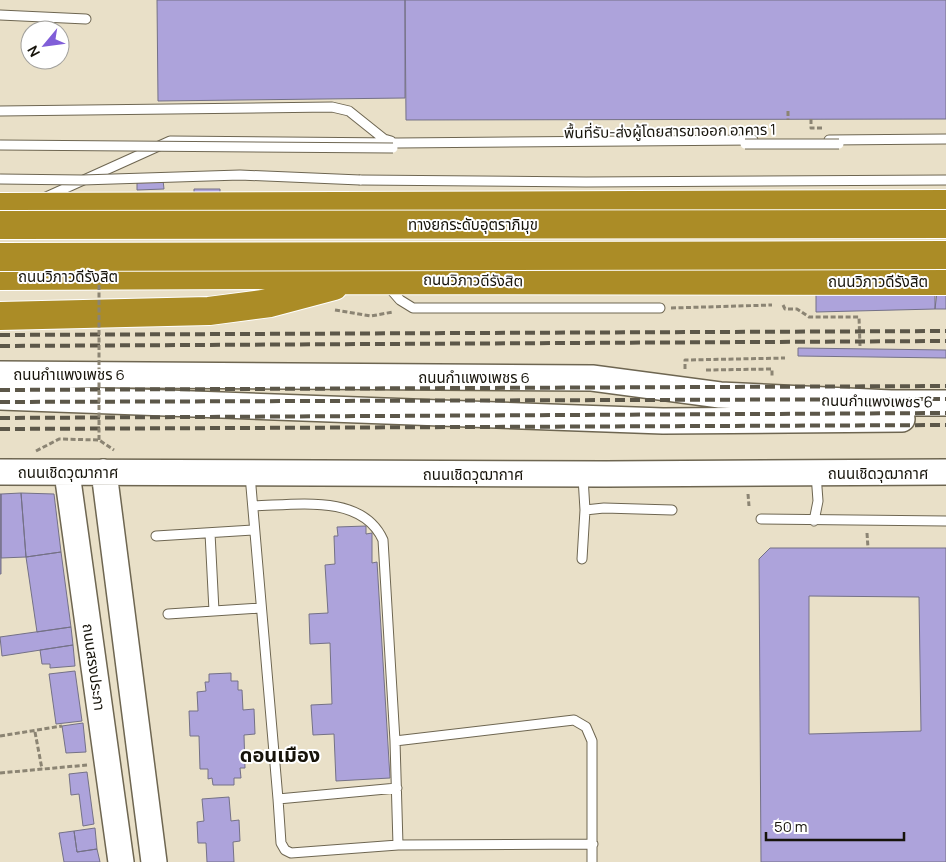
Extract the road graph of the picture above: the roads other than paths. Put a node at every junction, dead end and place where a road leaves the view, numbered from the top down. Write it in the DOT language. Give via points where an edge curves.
graph roads {
  1 [pos="0,16"];
  2 [pos="86,19"];
  3 [pos="0,111"];
  4 [pos="946,141"];
  5 [pos="0,145"];
  6 [pos="396,146"];
  7 [pos="0,179"];
  8 [pos="946,180"];
  9 [pos="946,204"];
  10 [pos="6,213"];
  11 [pos="946,224"];
  12 [pos="946,255"];
  13 [pos="0,257"];
  14 [pos="364,278"];
  15 [pos="394,279"];
  16 [pos="946,281"];
  17 [pos="7,286"];
  18 [pos="660,308"];
  19 [pos="0,316"];
  20 [pos="0,374"];
  21 [pos="0,397"];
  22 [pos="946,402"];
  23 [pos="946,418"];
  24 [pos="0,472"];
  25 [pos="104,472"];
  26 [pos="249,472"];
  27 [pos="946,472"];
  28 [pos="67,473"];
  29 [pos="816,473"];
  30 [pos="583,474"];
  31 [pos="253,506"];
  32 [pos="585,510"];
  33 [pos="672,510"];
  34 [pos="761,519"];
  35 [pos="814,521"];
  36 [pos="946,521"];
  37 [pos="253,530"];
  38 [pos="210,533"];
  39 [pos="156,536"];
  40 [pos="582,559"];
  41 [pos="260,608"];
  42 [pos="214,611"];
  43 [pos="168,614"];
  44 [pos="395,741"];
  45 [pos="397,788"];
  46 [pos="278,800"];
  47 [pos="593,844"];
  48 [pos="398,845"];
  49 [pos="121,862"];
  50 [pos="154,862"];
  51 [pos="592,862"];
  1 -- 2 [label="lane"];
  3 -- 6 [label="lane" via="332,108 349,111"];
  4 -- 6 [label="lane, พื้นที่รับ-ส่งผู้โดยสารขาออก อาคาร 1, bridge"];
  5 -- 6 [label="lane, bridge"];
  6 -- 10 [label="lane" via="170,141"];
  7 -- 8 [label="lane, bridge" via="240,175 360,180 596,182"];
  9 -- 10 [label="highway"];
  10 -- 11 [label="highway, ทางยกระดับอุตราภิมุข, bridge"];
  12 -- 13 [label="highway, ทางยกระดับอุตราภิมุข, bridge"];
  14 -- 15 [label="highway, ถนนวิภาวดีรังสิต"];
  14 -- 17 [label="highway, ถนนวิภาวดีรังสิต" via="259,291 181,293"];
  14 -- 19 [label="highway" via="246,308"];
  15 -- 16 [label="highway, ถนนวิภาวดีรังสิต"];
  15 -- 18 [label="lane" via="393,292 414,308"];
  20 -- 22 [label="main road, ถนนกำแพงเพชร 6" via="592,378 720,395 891,403"];
  21 -- 23 [label="main road, ถนนกำแพงเพชร 6" via="663,421"];
  24 -- 28 [label="main road, ถนนเชิดวุฒากาศ"];
  25 -- 26 [label="main road, ถนนเชิดวุฒากาศ"];
  25 -- 28 [label="main road, ถนนเชิดวุฒากาศ"];
  25 -- 50 [label="main road"];
  26 -- 30 [label="main road, ถนนเชิดวุฒากาศ"];
  26 -- 31 [label="lane"];
  27 -- 29 [label="main road, ถนนเชิดวุฒากาศ"];
  28 -- 49 [label="main road, ถนนสรงประภา"];
  29 -- 30 [label="main road, ถนนเชิดวุฒากาศ"];
  29 -- 35 [label="lane" via="818,501"];
  30 -- 32 [label="lane"];
  31 -- 37 [label="lane"];
  31 -- 44 [label="lane" via="323,505 355,511 378,529 383,540"];
  32 -- 33 [label="lane"];
  32 -- 40 [label="lane"];
  34 -- 35 [label="lane"];
  35 -- 36 [label="lane"];
  37 -- 38 [label="lane"];
  37 -- 41 [label="lane"];
  38 -- 39 [label="lane"];
  38 -- 42 [label="lane"];
  41 -- 42 [label="lane"];
  41 -- 46 [label="lane"];
  42 -- 43 [label="lane"];
  44 -- 45 [label="lane"];
  44 -- 47 [label="lane" via="574,720 586,727 592,741"];
  45 -- 46 [label="lane"];
  45 -- 48 [label="lane"];
  46 -- 48 [label="lane" via="281,843 291,853"];
  47 -- 48 [label="lane"];
  47 -- 51 [label="lane"];
}
